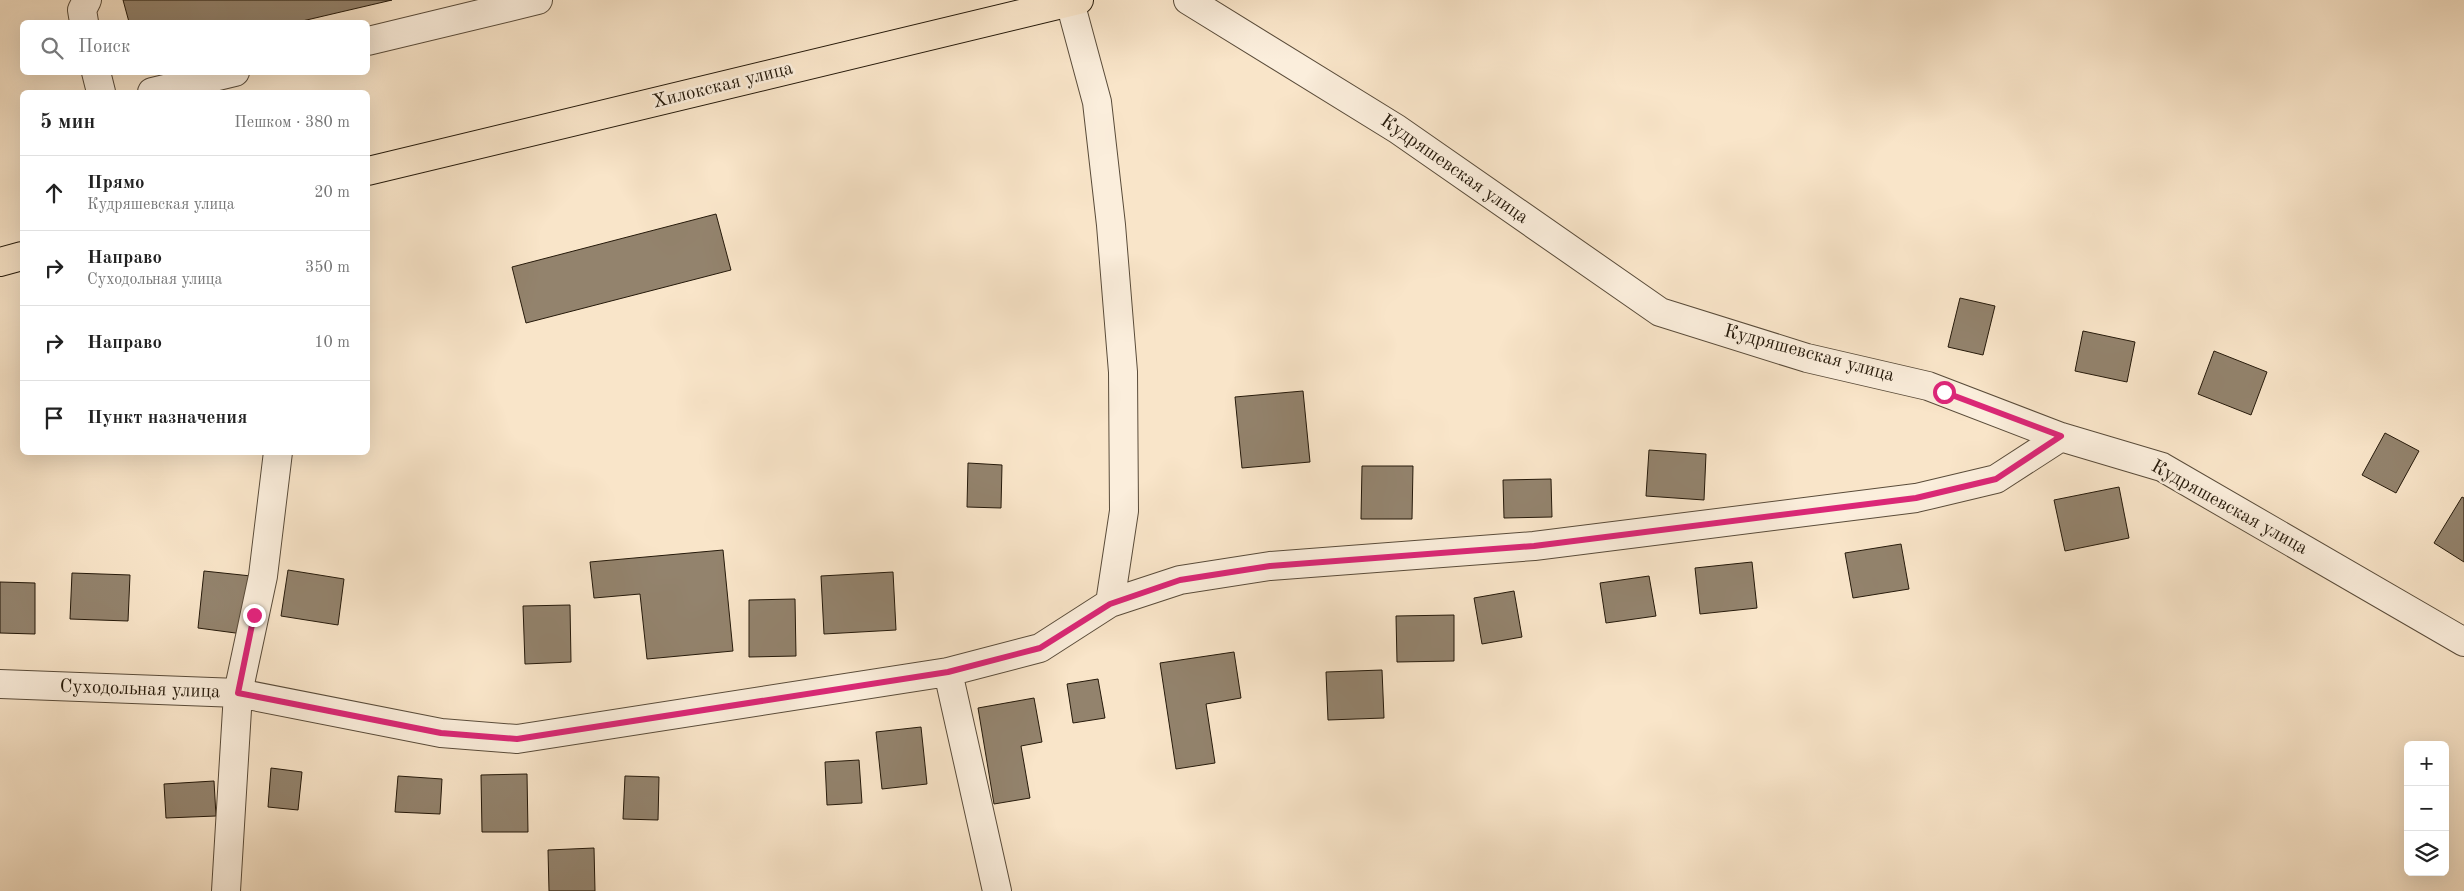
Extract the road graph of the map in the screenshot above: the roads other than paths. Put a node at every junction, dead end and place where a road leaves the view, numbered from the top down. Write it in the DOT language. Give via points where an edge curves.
graph roads {
  1 [pos="88,0"];
  2 [pos="538,0"];
  3 [pos="1188,0"];
  4 [pos="1074,1"];
  5 [pos="1011,9"];
  6 [pos="84,20"];
  7 [pos="370,41"];
  8 [pos="97,75"];
  9 [pos="223,75"];
  10 [pos="100,90"];
  11 [pos="160,90"];
  12 [pos="370,170"];
  13 [pos="20,257"];
  14 [pos="0,262"];
  15 [pos="2061,436"];
  16 [pos="278,455"];
  17 [pos="1110,604"];
  18 [pos="2464,642"];
  19 [pos="948,672"];
  20 [pos="0,684"];
  21 [pos="238,693"];
  22 [pos="226,891"];
  23 [pos="997,891"];
  1 -- 6 [label="street" via="82,10"];
  2 -- 7 [label="street"];
  3 -- 15 [label="street, Кудряшевская улица" via="1396,129 1660,312 1807,358 1928,386"];
  4 -- 5 [label="main road, Хилокская улица"];
  4 -- 17 [label="street" via="1097,102 1123,372 1124,510"];
  5 -- 12 [label="main road, Хилокская улица"];
  8 -- 10 [label="street"];
  9 -- 11 [label="street"];
  13 -- 14 [label="main road"];
  15 -- 17 [label="street, Суходольная улица" via="1996,479 1916,498 1534,546 1270,566 1180,580"];
  15 -- 18 [label="street, Кудряшевская улица" via="2162,466"];
  16 -- 21 [label="street" via="263,576"];
  17 -- 19 [label="street, Суходольная улица" via="1040,648"];
  19 -- 21 [label="street, Суходольная улица" via="517,739 441,733"];
  19 -- 23 [label="street"];
  20 -- 21 [label="street, Суходольная улица"];
  21 -- 22 [label="street"];
}
